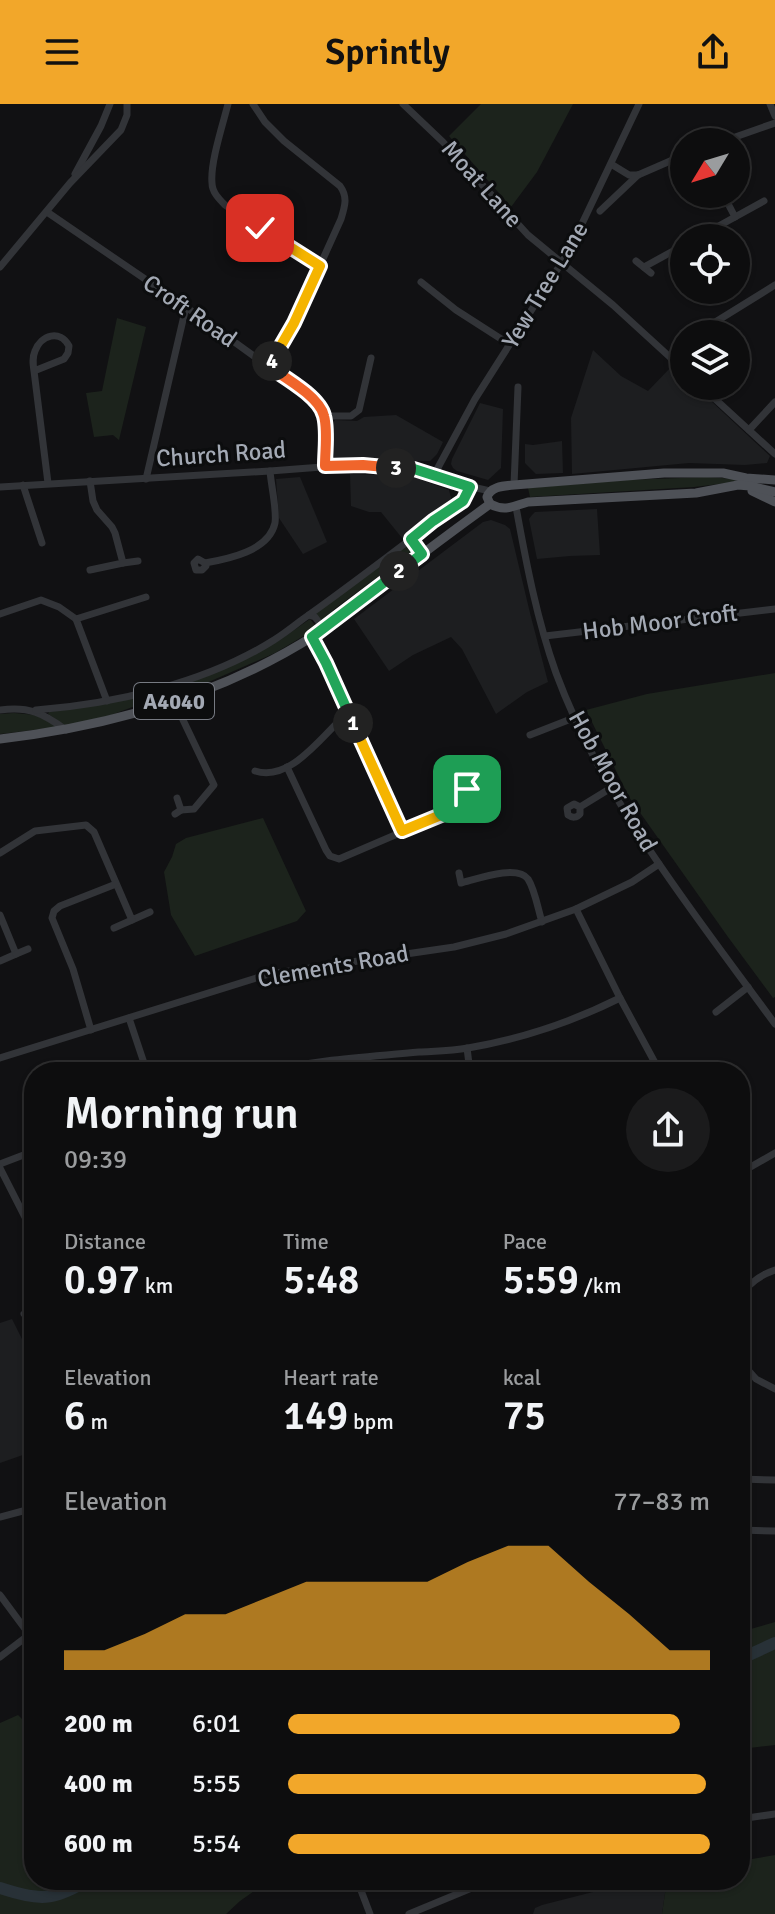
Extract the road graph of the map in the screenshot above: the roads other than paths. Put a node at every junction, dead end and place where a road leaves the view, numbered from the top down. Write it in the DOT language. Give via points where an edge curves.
graph roads {
  1 [pos="110,104"];
  2 [pos="127,104"];
  3 [pos="228,104"];
  4 [pos="253,104"];
  5 [pos="403,104"];
  6 [pos="639,104"];
  7 [pos="770,104"];
  8 [pos="775,116"];
  9 [pos="775,123"];
  10 [pos="750,132"];
  11 [pos="670,161"];
  12 [pos="611,164"];
  13 [pos="638,175"];
  14 [pos="70,183"];
  15 [pos="764,201"];
  16 [pos="730,208"];
  17 [pos="600,211"];
  18 [pos="47,212"];
  19 [pos="735,217"];
  20 [pos="722,224"];
  21 [pos="670,254"];
  22 [pos="636,261"];
  23 [pos="562,262"];
  24 [pos="320,266"];
  25 [pos="0,267"];
  26 [pos="421,282"];
  27 [pos="775,285"];
  28 [pos="186,307"];
  29 [pos="719,320"];
  30 [pos="509,344"];
  31 [pos="670,357"];
  32 [pos="371,358"];
  33 [pos="268,366"];
  34 [pos="34,371"];
  35 [pos="518,387"];
  36 [pos="716,400"];
  37 [pos="775,402"];
  38 [pos="325,416"];
  39 [pos="749,430"];
  40 [pos="775,454"];
  41 [pos="325,466"];
  42 [pos="270,471"];
  43 [pos="434,475"];
  44 [pos="146,479"];
  45 [pos="775,480"];
  46 [pos="90,481"];
  47 [pos="48,483"];
  48 [pos="23,485"];
  49 [pos="516,485"];
  50 [pos="0,487"];
  51 [pos="470,487"];
  52 [pos="729,487"];
  53 [pos="490,491"];
  54 [pos="775,492"];
  55 [pos="775,502"];
  56 [pos="490,504"];
  57 [pos="520,504"];
  58 [pos="411,539"];
  59 [pos="42,543"];
  60 [pos="422,554"];
  61 [pos="138,561"];
  62 [pos="123,563"];
  63 [pos="205,563"];
  64 [pos="90,570"];
  65 [pos="146,597"];
  66 [pos="775,609"];
  67 [pos="0,614"];
  68 [pos="309,615"];
  69 [pos="76,619"];
  70 [pos="324,629"];
  71 [pos="545,636"];
  72 [pos="312,637"];
  73 [pos="175,683"];
  74 [pos="177,700"];
  75 [pos="107,701"];
  76 [pos="0,710"];
  77 [pos="36,710"];
  78 [pos="348,713"];
  79 [pos="576,717"];
  80 [pos="66,730"];
  81 [pos="530,735"];
  82 [pos="0,739"];
  83 [pos="287,767"];
  84 [pos="255,771"];
  85 [pos="611,788"];
  86 [pos="177,798"];
  87 [pos="580,807"];
  88 [pos="458,808"];
  89 [pos="402,831"];
  90 [pos="0,853"];
  91 [pos="659,864"];
  92 [pos="459,873"];
  93 [pos="116,884"];
  94 [pos="576,909"];
  95 [pos="150,912"];
  96 [pos="0,915"];
  97 [pos="132,920"];
  98 [pos="542,922"];
  99 [pos="114,928"];
  100 [pos="28,949"];
  101 [pos="16,954"];
  102 [pos="0,961"];
  103 [pos="748,987"];
  104 [pos="620,998"];
  105 [pos="716,1012"];
  106 [pos="129,1018"];
  107 [pos="775,1024"];
  108 [pos="91,1030"];
  109 [pos="467,1048"];
  110 [pos="0,1058"];
  111 [pos="144,1062"];
  112 [pos="316,1062"];
  113 [pos="469,1062"];
  114 [pos="655,1062"];
  115 [pos="775,1153"];
  116 [pos="24,1155"];
  117 [pos="0,1166"];
  118 [pos="750,1167"];
  119 [pos="24,1215"];
  120 [pos="775,1270"];
  121 [pos="750,1284"];
  122 [pos="750,1372"];
  123 [pos="775,1389"];
  124 [pos="750,1479"];
  125 [pos="775,1480"];
  126 [pos="24,1511"];
  127 [pos="0,1517"];
  128 [pos="750,1530"];
  129 [pos="775,1531"];
  130 [pos="0,1595"];
  131 [pos="24,1626"];
  132 [pos="24,1641"];
  133 [pos="0,1657"];
  134 [pos="775,1814"];
  135 [pos="750,1818"];
  136 [pos="361,1890"];
  137 [pos="467,1890"];
  138 [pos="370,1914"];
  139 [pos="409,1914"];
  1 -- 14 [label="street"];
  2 -- 14 [label="street" via="121,130"];
  3 -- 24 [label="street" via="218,138 214,192 225,205"];
  4 -- 24 [label="street" via="284,141 344,193 341,219"];
  5 -- 23 [label="street, Moat Lane" via="528,235"];
  6 -- 12 [label="street, Yew Tree Lane"];
  7 -- 8 [label="street"];
  9 -- 10 [label="street"];
  11 -- 13 [label="street"];
  12 -- 13 [label="street"];
  12 -- 23 [label="street, Yew Tree Lane"];
  13 -- 17 [label="street"];
  14 -- 18 [label="street"];
  15 -- 19 [label="street"];
  16 -- 19 [label="street"];
  18 -- 25 [label="street"];
  18 -- 28 [label="street, Croft Road"];
  19 -- 20 [label="street"];
  21 -- 22 [label="street" via="647,270"];
  23 -- 30 [label="street, Yew Tree Lane"];
  23 -- 31 [label="street, Moat Lane"];
  24 -- 33 [label="street"];
  26 -- 30 [label="street"];
  27 -- 29 [label="street"];
  28 -- 33 [label="street, Croft Road"];
  28 -- 44 [label="street"];
  30 -- 43 [label="street, Yew Tree Lane"];
  32 -- 38 [label="street" via="359,410 351,416"];
  33 -- 38 [label="street, Croft Road" via="316,401"];
  34 -- 34 [label="street" via="39,343 50,335 64,338 67,356"];
  34 -- 47 [label="street"];
  35 -- 49 [label="street"];
  36 -- 39 [label="street"];
  37 -- 39 [label="street"];
  38 -- 41 [label="street"];
  39 -- 40 [label="street"];
  41 -- 42 [label="street, Church Road"];
  41 -- 43 [label="street, Church Road" via="414,469"];
  42 -- 44 [label="street, Church Road"];
  42 -- 63 [label="street" via="275,520 271,532 253,549"];
  43 -- 51 [label="street, Church Road"];
  44 -- 46 [label="street, Church Road"];
  45 -- 49 [label="main road, Church Road" via="664,473"];
  46 -- 47 [label="street, Church Road"];
  46 -- 62 [label="street" via="93,501 115,533"];
  47 -- 48 [label="street, Church Road"];
  48 -- 50 [label="street, Church Road"];
  48 -- 59 [label="street"];
  49 -- 53 [label="main road, Church Road"];
  49 -- 57 [label="main road" via="524,492"];
  51 -- 53 [label="street, Church Road"];
  51 -- 58 [label="street" via="463,501"];
  52 -- 54 [label="main road"];
  52 -- 55 [label="main road"];
  52 -- 57 [label="main road"];
  53 -- 56 [label="main road"];
  56 -- 57 [label="main road"];
  56 -- 60 [label="main road, A4040"];
  57 -- 71 [label="street, Hob Moor Road" via="522,543"];
  58 -- 60 [label="street"];
  58 -- 68 [label="street"];
  60 -- 70 [label="main road, A4040"];
  61 -- 62 [label="street"];
  62 -- 64 [label="street"];
  65 -- 69 [label="street"];
  66 -- 71 [label="street, Hob Moor Croft"];
  67 -- 69 [label="street" via="41,600"];
  68 -- 70 [label="street"];
  68 -- 73 [label="street" via="247,656"];
  69 -- 75 [label="street"];
  70 -- 72 [label="main road, A4040"];
  71 -- 79 [label="street, Hob Moor Road"];
  72 -- 74 [label="main road, A4040"];
  72 -- 78 [label="street"];
  73 -- 74 [label="street"];
  73 -- 75 [label="street"];
  74 -- 80 [label="main road, A4040"];
  74 -- 86 [label="street" via="214,785 194,809 178,812"];
  75 -- 77 [label="street"];
  76 -- 77 [label="street"];
  77 -- 80 [label="street"];
  78 -- 83 [label="street"];
  78 -- 89 [label="street"];
  79 -- 81 [label="street"];
  79 -- 85 [label="street, Hob Moor Road"];
  80 -- 82 [label="main road, A4040"];
  83 -- 84 [label="street"];
  83 -- 89 [label="street" via="330,856 339,859"];
  85 -- 87 [label="street"];
  85 -- 91 [label="street, Hob Moor Road"];
  88 -- 89 [label="street"];
  90 -- 93 [label="street" via="35,831 84,824 94,832"];
  91 -- 94 [label="street, Clements Road"];
  91 -- 103 [label="street, Hob Moor Road"];
  92 -- 98 [label="street" via="461,883 502,873 523,875"];
  93 -- 97 [label="street"];
  93 -- 108 [label="street" via="60,906 52,918"];
  94 -- 98 [label="street, Clements Road"];
  94 -- 104 [label="street"];
  95 -- 97 [label="street"];
  96 -- 101 [label="street"];
  97 -- 99 [label="street"];
  98 -- 106 [label="street, Clements Road" via="454,947 269,974"];
  100 -- 101 [label="street"];
  101 -- 102 [label="street"];
  103 -- 105 [label="street"];
  103 -- 107 [label="street, Hob Moor Road"];
  104 -- 109 [label="street" via="531,1034"];
  104 -- 114 [label="street"];
  106 -- 108 [label="street, Clements Road"];
  106 -- 111 [label="street"];
  108 -- 110 [label="street, Clements Road"];
  109 -- 112 [label="street"];
  109 -- 113 [label="street"];
  115 -- 118 [label="street"];
  116 -- 117 [label="street"];
  117 -- 119 [label="street"];
  120 -- 121 [label="street"];
  122 -- 123 [label="street"];
  124 -- 125 [label="street"];
  126 -- 127 [label="street"];
  128 -- 129 [label="street"];
  130 -- 131 [label="street"];
  132 -- 133 [label="street"];
  134 -- 135 [label="street"];
  136 -- 138 [label="street"];
  137 -- 139 [label="street"];
}
